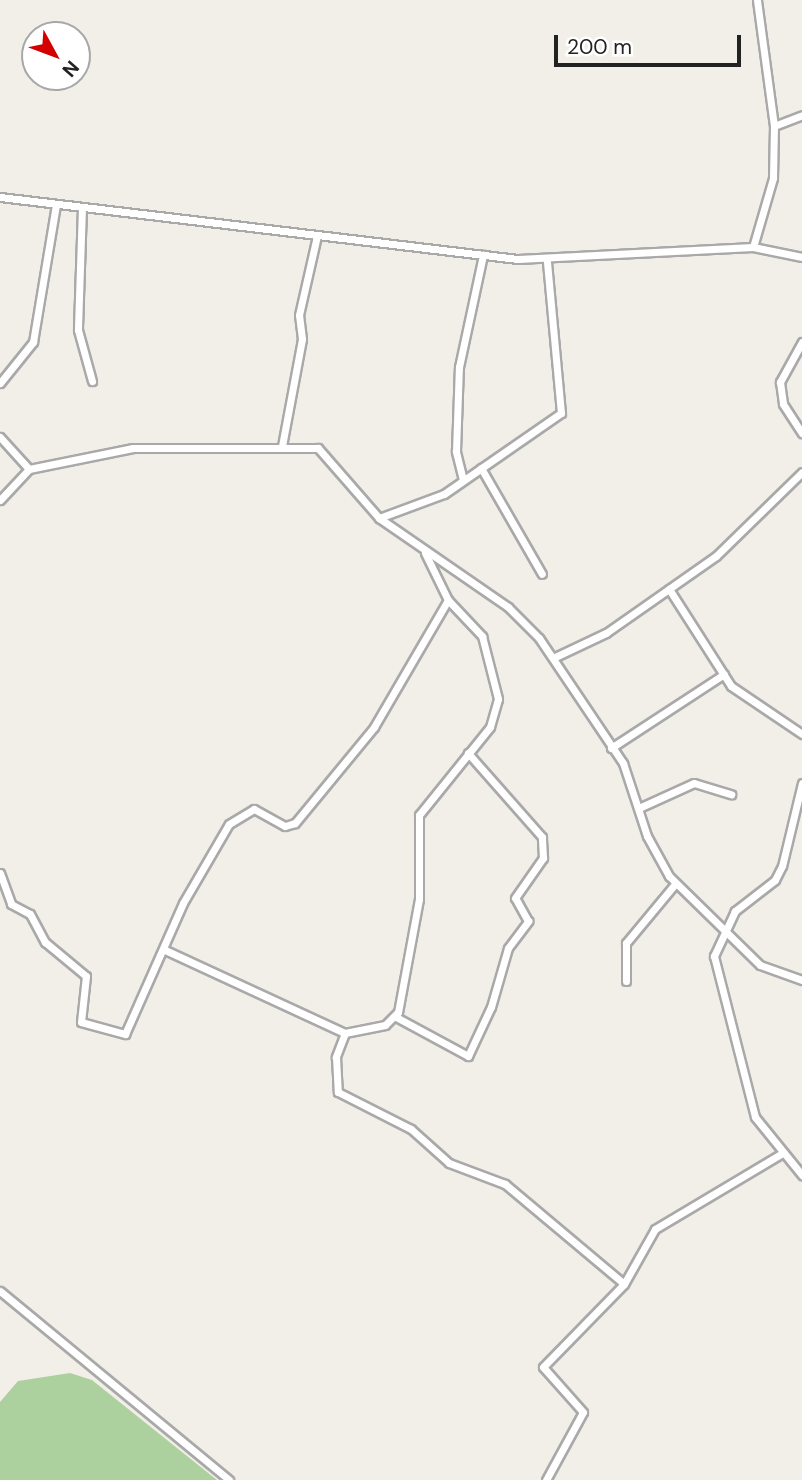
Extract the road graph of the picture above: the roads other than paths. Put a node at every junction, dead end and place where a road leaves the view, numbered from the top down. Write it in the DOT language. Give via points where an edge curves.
graph roads {
  1 [pos="757,0"];
  2 [pos="802,115"];
  3 [pos="774,126"];
  4 [pos="0,197"];
  5 [pos="56,204"];
  6 [pos="82,207"];
  7 [pos="317,236"];
  8 [pos="753,247"];
  9 [pos="483,254"];
  10 [pos="802,257"];
  11 [pos="547,261"];
  12 [pos="802,342"];
  13 [pos="796,350"];
  14 [pos="802,358"];
  15 [pos="92,380"];
  16 [pos="0,383"];
  17 [pos="802,433"];
  18 [pos="0,437"];
  19 [pos="282,446"];
  20 [pos="481,468"];
  21 [pos="29,470"];
  22 [pos="802,472"];
  23 [pos="463,480"];
  24 [pos="0,500"];
  25 [pos="379,518"];
  26 [pos="424,552"];
  27 [pos="542,574"];
  28 [pos="670,589"];
  29 [pos="448,600"];
  30 [pos="553,658"];
  31 [pos="724,674"];
  32 [pos="802,734"];
  33 [pos="611,748"];
  34 [pos="468,753"];
  35 [pos="802,783"];
  36 [pos="731,794"];
  37 [pos="640,807"];
  38 [pos="0,873"];
  39 [pos="675,884"];
  40 [pos="721,933"];
  41 [pos="165,950"];
  42 [pos="802,980"];
  43 [pos="626,981"];
  44 [pos="396,1017"];
  45 [pos="345,1033"];
  46 [pos="781,1154"];
  47 [pos="802,1175"];
  48 [pos="624,1284"];
  49 [pos="0,1291"];
  50 [pos="229,1480"];
  51 [pos="546,1480"];
  1 -- 3 [label="street"];
  2 -- 3 [label="street"];
  3 -- 8 [label="street" via="773,178"];
  4 -- 5 [label="street"];
  5 -- 6 [label="street"];
  5 -- 16 [label="street" via="33,342"];
  6 -- 7 [label="street"];
  6 -- 15 [label="street" via="78,330"];
  7 -- 9 [label="street"];
  7 -- 19 [label="street" via="299,315 302,339"];
  8 -- 10 [label="street"];
  8 -- 11 [label="street"];
  9 -- 11 [label="street"];
  9 -- 23 [label="street" via="459,367 456,451"];
  11 -- 20 [label="street" via="561,413"];
  12 -- 13 [label="street"];
  13 -- 14 [label="street"];
  13 -- 17 [label="street" via="783,369 780,394"];
  18 -- 21 [label="street"];
  19 -- 21 [label="street" via="133,449"];
  19 -- 25 [label="street" via="329,454"];
  20 -- 23 [label="street"];
  20 -- 27 [label="street"];
  21 -- 24 [label="street"];
  22 -- 28 [label="street" via="716,556"];
  23 -- 25 [label="street"];
  25 -- 26 [label="street"];
  26 -- 29 [label="street"];
  26 -- 30 [label="street" via="508,607"];
  28 -- 30 [label="street" via="606,633"];
  28 -- 31 [label="street"];
  29 -- 34 [label="street" via="482,636 498,691 490,727"];
  29 -- 41 [label="street" via="374,727 296,823 285,826 254,809 229,824 186,896"];
  30 -- 33 [label="street"];
  31 -- 32 [label="street" via="761,712"];
  31 -- 33 [label="street"];
  33 -- 37 [label="street"];
  34 -- 44 [label="street" via="419,815 419,899"];
  34 -- 44 [label="street" via="542,837 543,858 515,898 528,921 508,948 491,1007 468,1056"];
  35 -- 40 [label="street" via="775,880 755,890"];
  36 -- 37 [label="street" via="694,783"];
  37 -- 39 [label="street" via="647,836"];
  38 -- 41 [label="street" via="11,904 30,914 45,942 86,976 81,1022 125,1034"];
  39 -- 40 [label="street"];
  39 -- 43 [label="street" via="626,943"];
  40 -- 42 [label="street" via="760,965"];
  40 -- 46 [label="street" via="714,956 721,1000 755,1117"];
  41 -- 45 [label="street"];
  44 -- 45 [label="street"];
  45 -- 48 [label="street" via="336,1056 341,1098 411,1129 449,1163 505,1184"];
  46 -- 47 [label="street"];
  46 -- 48 [label="street" via="655,1229"];
  48 -- 51 [label="street" via="543,1367 583,1412"];
  49 -- 50 [label="street"];
}
